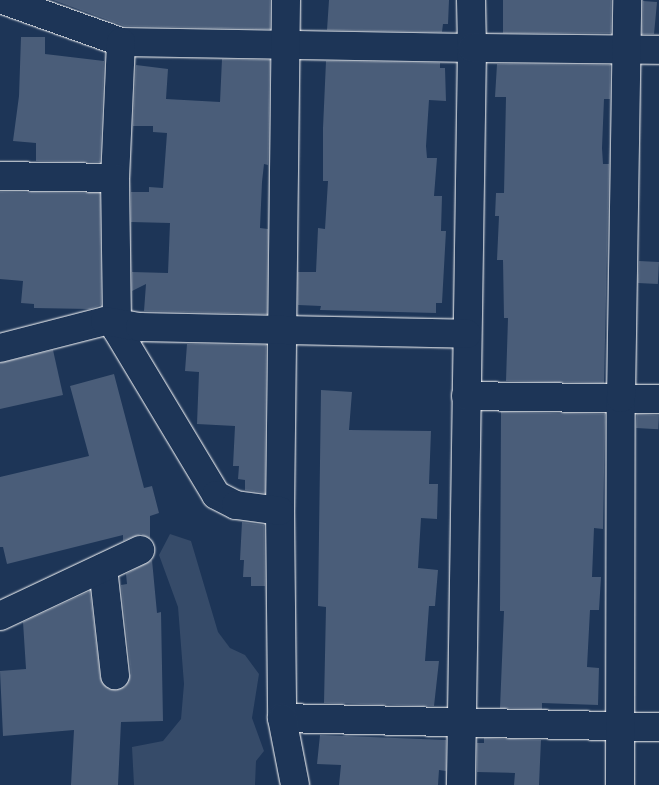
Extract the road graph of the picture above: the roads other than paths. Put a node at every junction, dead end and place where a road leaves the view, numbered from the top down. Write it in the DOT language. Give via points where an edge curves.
graph roads {
  1 [pos="3,0"];
  2 [pos="286,0"];
  3 [pos="471,0"];
  4 [pos="627,0"];
  5 [pos="121,42"];
  6 [pos="287,46"];
  7 [pos="472,48"];
  8 [pos="626,49"];
  9 [pos="659,50"];
  10 [pos="0,176"];
  11 [pos="115,178"];
  12 [pos="117,323"];
  13 [pos="284,330"];
  14 [pos="468,334"];
  15 [pos="0,348"];
  16 [pos="466,396"];
  17 [pos="621,398"];
  18 [pos="659,399"];
  19 [pos="280,511"];
  20 [pos="140,550"];
  21 [pos="103,568"];
  22 [pos="0,616"];
  23 [pos="115,675"];
  24 [pos="282,718"];
  25 [pos="462,721"];
  26 [pos="621,727"];
  27 [pos="659,727"];
  28 [pos="295,785"];
  29 [pos="461,785"];
  30 [pos="620,785"];
  1 -- 5 [label="street"];
  2 -- 6 [label="street"];
  3 -- 7 [label="street"];
  4 -- 8 [label="street"];
  5 -- 6 [label="street"];
  5 -- 11 [label="street"];
  6 -- 7 [label="street"];
  6 -- 13 [label="street"];
  7 -- 8 [label="street"];
  7 -- 14 [label="street"];
  8 -- 9 [label="street"];
  8 -- 17 [label="street"];
  10 -- 11 [label="street"];
  11 -- 12 [label="street"];
  12 -- 13 [label="street" via="140,327"];
  12 -- 15 [label="street" via="105,321"];
  12 -- 19 [label="street" via="117,330 216,495 236,505"];
  13 -- 14 [label="street"];
  13 -- 19 [label="street"];
  14 -- 16 [label="street"];
  16 -- 17 [label="street"];
  16 -- 25 [label="street"];
  17 -- 18 [label="street"];
  17 -- 26 [label="street"];
  19 -- 24 [label="street"];
  20 -- 21 [label="street"];
  21 -- 22 [label="street"];
  21 -- 23 [label="street"];
  24 -- 25 [label="street"];
  24 -- 28 [label="street"];
  25 -- 26 [label="street"];
  25 -- 29 [label="street"];
  26 -- 27 [label="street"];
  26 -- 30 [label="street"];
}
